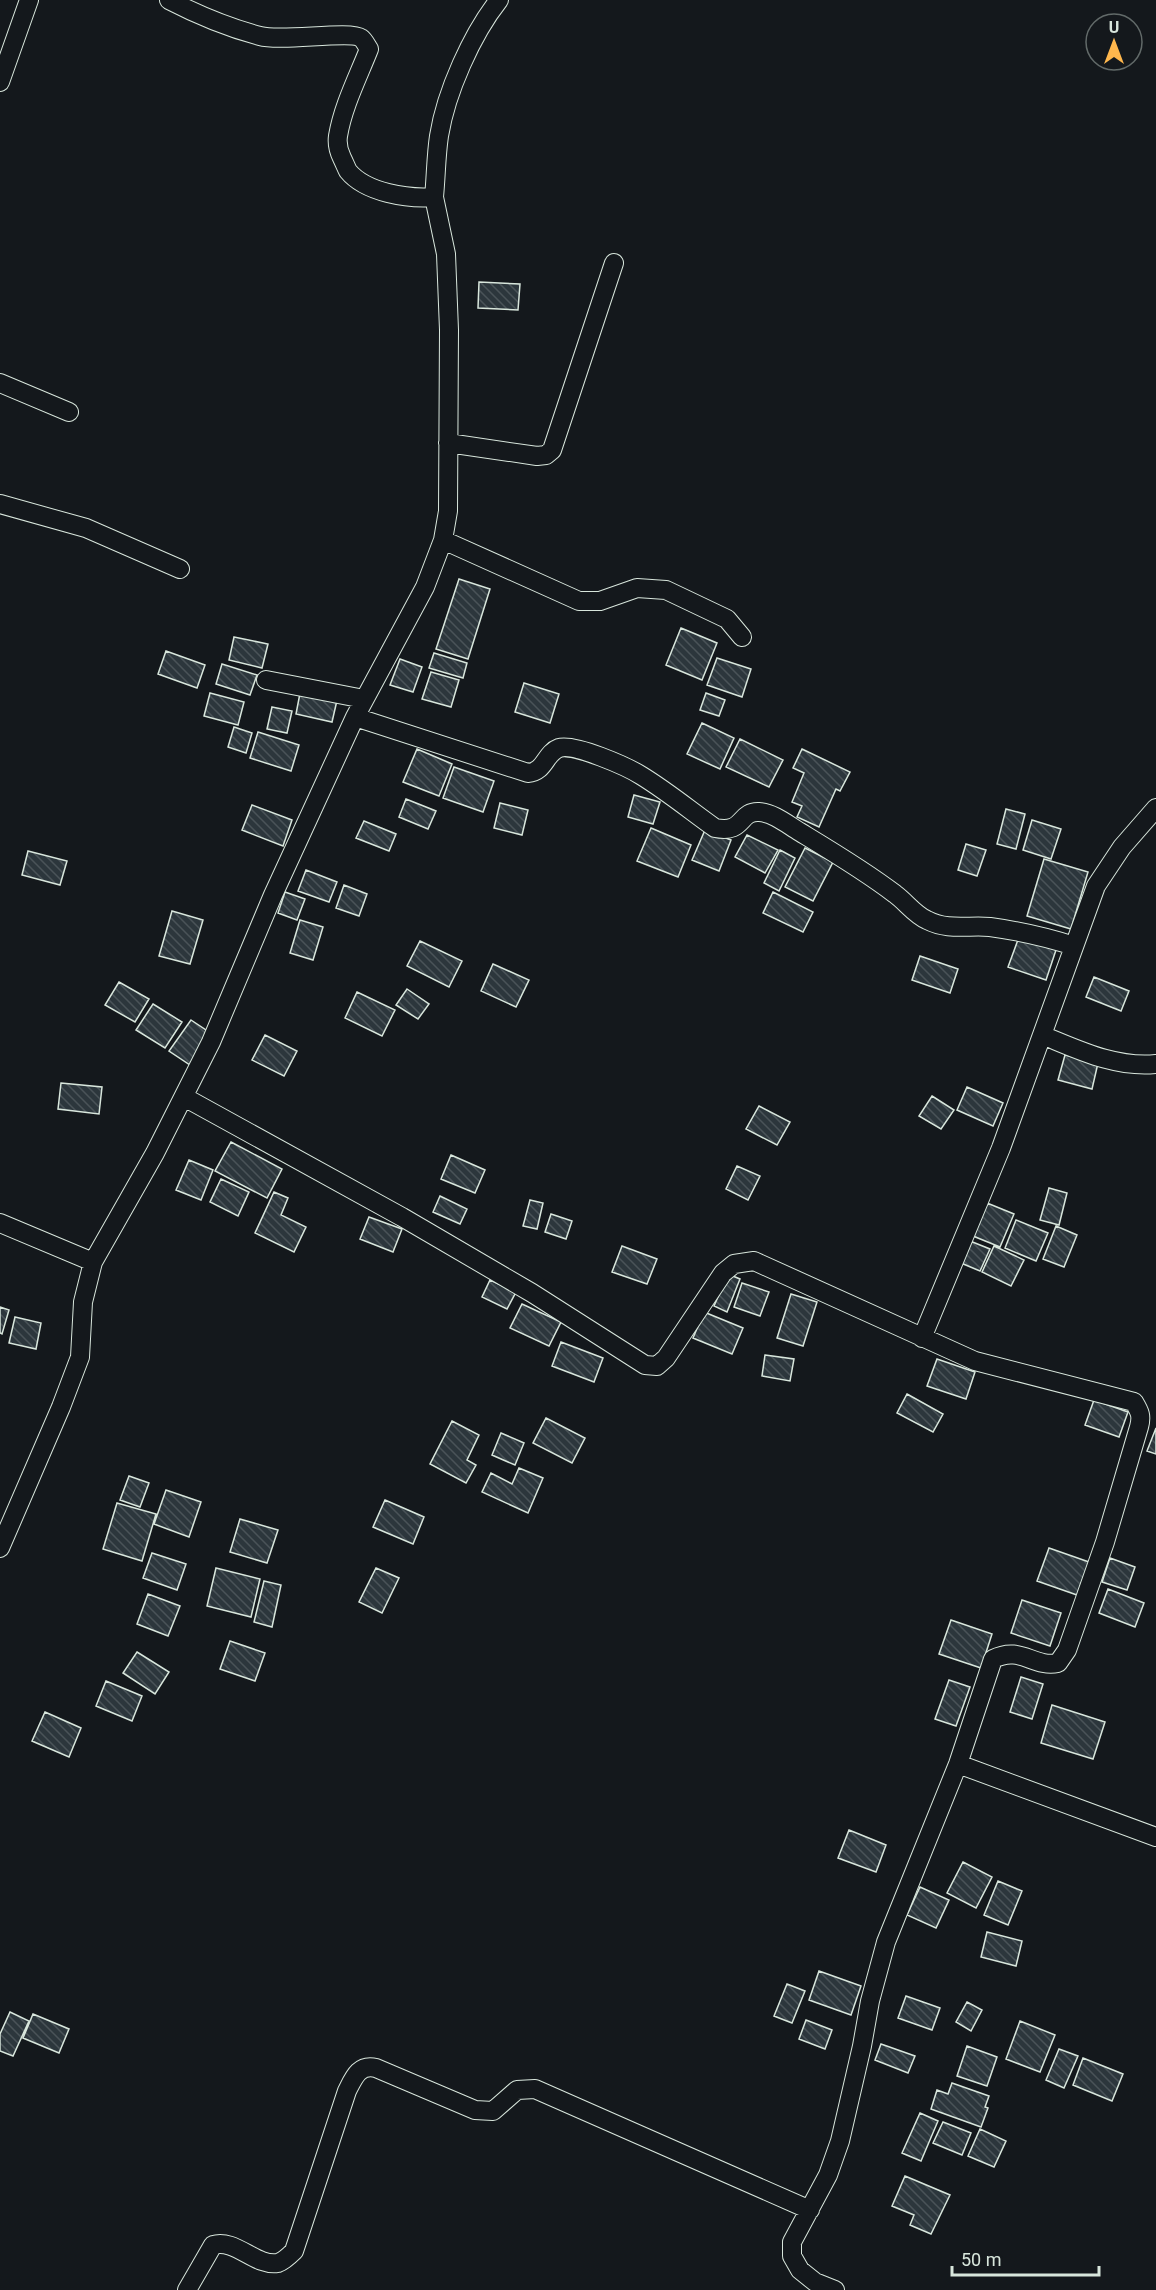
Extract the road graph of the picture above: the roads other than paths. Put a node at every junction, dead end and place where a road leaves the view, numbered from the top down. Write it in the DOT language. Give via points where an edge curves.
graph roads {
  1 [pos="29,0"];
  2 [pos="169,0"];
  3 [pos="499,0"];
  4 [pos="0,82"];
  5 [pos="434,197"];
  6 [pos="614,263"];
  7 [pos="0,383"];
  8 [pos="69,412"];
  9 [pos="448,443"];
  10 [pos="0,504"];
  11 [pos="443,540"];
  12 [pos="180,569"];
  13 [pos="742,637"];
  14 [pos="266,680"];
  15 [pos="364,699"];
  16 [pos="355,717"];
  17 [pos="1156,808"];
  18 [pos="1074,946"];
  19 [pos="1042,1035"];
  20 [pos="1156,1064"];
  21 [pos="184,1097"];
  22 [pos="0,1222"];
  23 [pos="93,1262"];
  24 [pos="922,1338"];
  25 [pos="0,1548"];
  26 [pos="958,1764"];
  27 [pos="1156,1837"];
  28 [pos="810,2210"];
  29 [pos="187,2290"];
  30 [pos="835,2290"];
  1 -- 4 [label="street"];
  2 -- 5 [label="street" via="261,36 351,34 362,38 369,49 337,138 340,154 348,171 366,184 418,198"];
  3 -- 5 [label="street" via="487,15 450,96 439,135"];
  5 -- 9 [label="street" via="446,254"];
  6 -- 9 [label="street" via="552,450 537,456"];
  7 -- 8 [label="street"];
  9 -- 11 [label="street" via="448,511"];
  10 -- 12 [label="street" via="86,528"];
  11 -- 13 [label="street" via="579,601 600,601 637,588 666,590 727,619"];
  11 -- 15 [label="street" via="425,587"];
  14 -- 15 [label="street"];
  15 -- 16 [label="street"];
  16 -- 18 [label="street" via="528,773 540,769 549,754 560,748 578,748 641,775 715,828 728,830 748,814 774,816 851,863 937,925 1035,933"];
  16 -- 21 [label="street"];
  17 -- 18 [label="street" via="1122,847 1096,886"];
  18 -- 19 [label="street"];
  19 -- 20 [label="street" via="1098,1058 1129,1065"];
  19 -- 24 [label="street" via="1001,1148"];
  21 -- 23 [label="street"];
  21 -- 24 [label="street" via="412,1223 645,1365 657,1366 666,1358 723,1273 742,1261 754,1261"];
  22 -- 23 [label="street"];
  23 -- 25 [label="street" via="83,1302 80,1357"];
  24 -- 26 [label="street" via="975,1361 1134,1402 1142,1416 1105,1542 1066,1650 1058,1663 1048,1665 1016,1653 1004,1653 993,1659"];
  26 -- 27 [label="street"];
  26 -- 28 [label="street" via="886,1942 840,2141"];
  28 -- 29 [label="street" via="535,2089 517,2090 493,2111 475,2110 368,2066 355,2075 347,2091 294,2251 276,2263 218,2243 213,2245"];
  28 -- 30 [label="street" via="792,2242 792,2256 800,2270 815,2282"];
}
